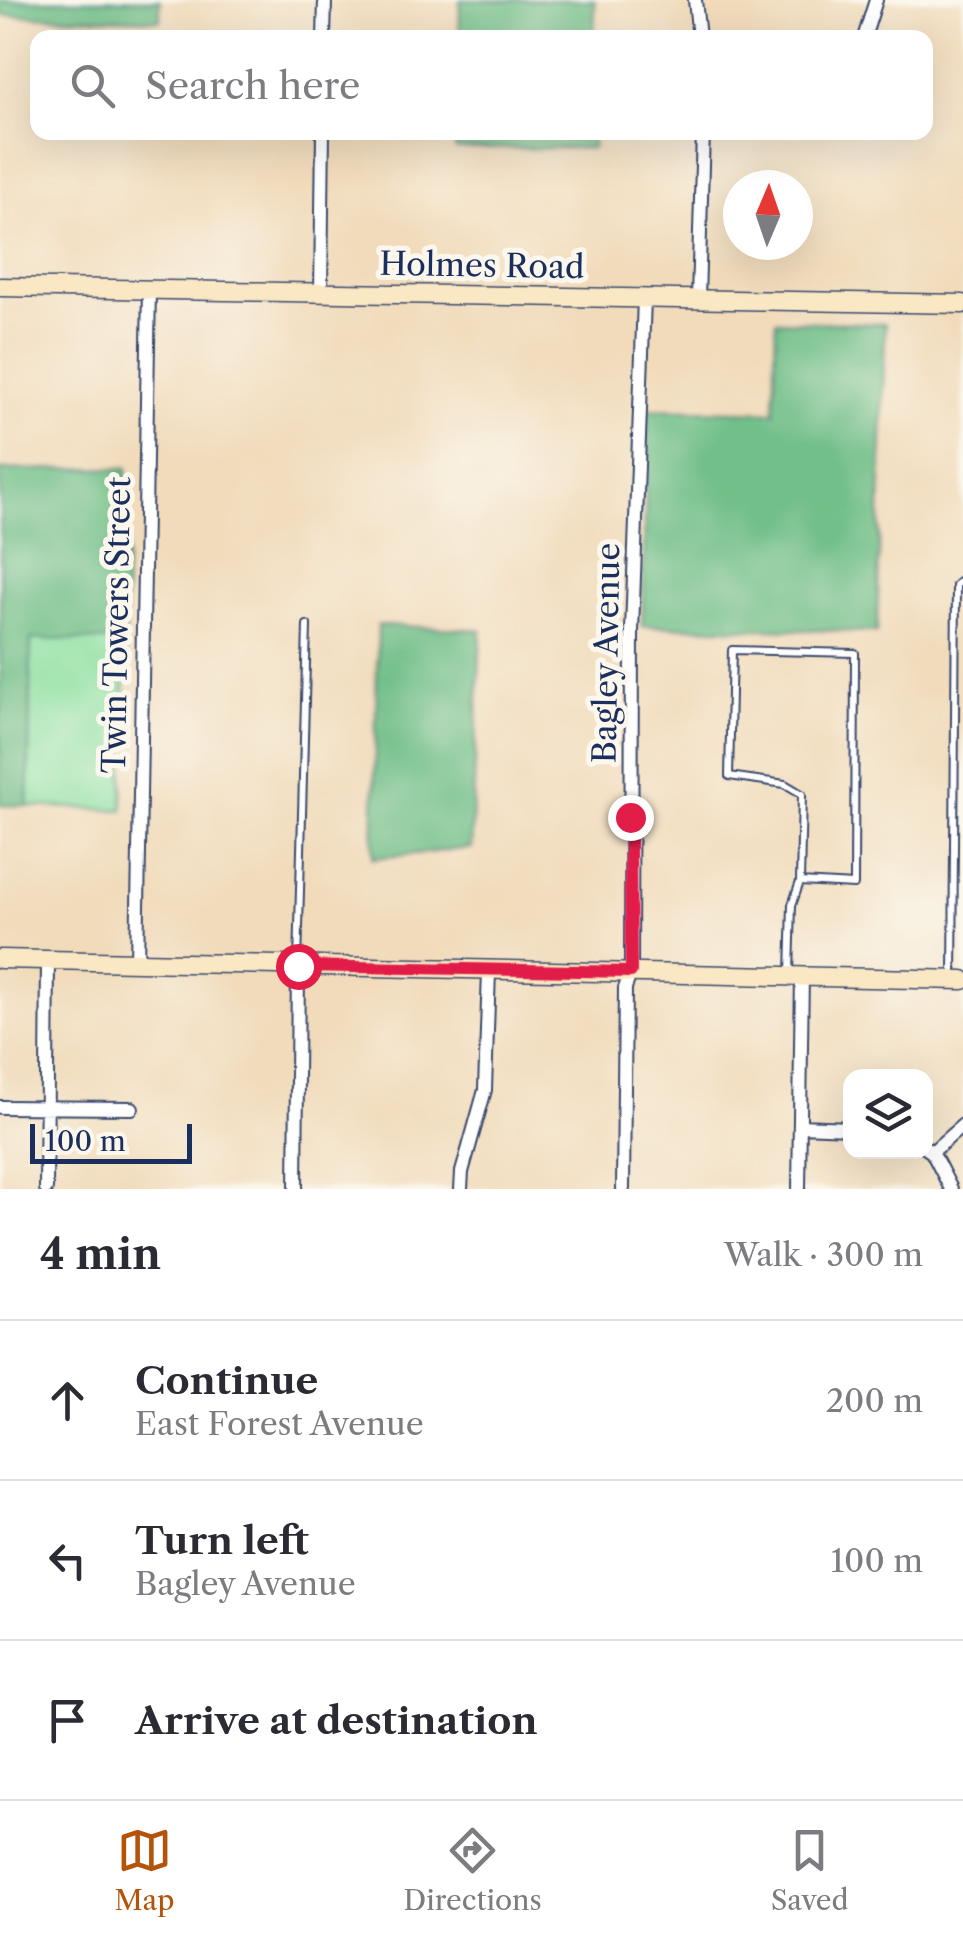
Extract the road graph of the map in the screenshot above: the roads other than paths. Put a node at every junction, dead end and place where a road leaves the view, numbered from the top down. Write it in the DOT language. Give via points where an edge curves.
graph roads {
  1 [pos="325,0"];
  2 [pos="695,0"];
  3 [pos="876,0"];
  4 [pos="324,30"];
  5 [pos="698,30"];
  6 [pos="867,30"];
  7 [pos="323,140"];
  8 [pos="703,140"];
  9 [pos="0,287"];
  10 [pos="149,289"];
  11 [pos="321,293"];
  12 [pos="644,298"];
  13 [pos="698,298"];
  14 [pos="963,304"];
  15 [pos="963,579"];
  16 [pos="308,625"];
  17 [pos="960,749"];
  18 [pos="800,882"];
  19 [pos="0,959"];
  20 [pos="48,960"];
  21 [pos="137,962"];
  22 [pos="298,966"];
  23 [pos="489,971"];
  24 [pos="631,972"];
  25 [pos="796,975"];
  26 [pos="958,980"];
  27 [pos="0,1107"];
  28 [pos="46,1108"];
  29 [pos="132,1108"];
  30 [pos="963,1125"];
  31 [pos="800,1126"];
  32 [pos="843,1128"];
  33 [pos="933,1147"];
  34 [pos="933,1157"];
  35 [pos="46,1189"];
  36 [pos="296,1189"];
  37 [pos="461,1189"];
  38 [pos="623,1189"];
  39 [pos="799,1189"];
  40 [pos="951,1189"];
  1 -- 4 [label="street"];
  2 -- 5 [label="street"];
  3 -- 6 [label="street"];
  7 -- 11 [label="street"];
  8 -- 13 [label="street"];
  9 -- 10 [label="main road, Holmes Road"];
  10 -- 11 [label="main road, Holmes Road"];
  10 -- 21 [label="street, Twin Towers Street"];
  11 -- 12 [label="main road, Holmes Road"];
  12 -- 13 [label="main road, Holmes Road"];
  12 -- 24 [label="street, Bagley Avenue" via="632,631"];
  13 -- 14 [label="main road, Holmes Road"];
  15 -- 17 [label="lane" via="956,585"];
  16 -- 22 [label="lane"];
  17 -- 26 [label="lane"];
  18 -- 18 [label="lane" via="854,885 855,653 732,650 728,776 785,784 802,794"];
  18 -- 25 [label="lane" via="792,905"];
  19 -- 20 [label="main road"];
  20 -- 21 [label="main road"];
  20 -- 28 [label="street"];
  21 -- 22 [label="main road"];
  22 -- 23 [label="main road"];
  22 -- 36 [label="street"];
  23 -- 24 [label="main road"];
  23 -- 37 [label="street" via="485,1090"];
  24 -- 25 [label="main road"];
  24 -- 38 [label="street, Bagley Avenue" via="625,988"];
  25 -- 26 [label="main road"];
  25 -- 31 [label="street"];
  27 -- 28 [label="street"];
  28 -- 29 [label="street"];
  28 -- 35 [label="street"];
  30 -- 33 [label="street"];
  31 -- 32 [label="street"];
  31 -- 39 [label="street"];
  34 -- 40 [label="street"];
}
